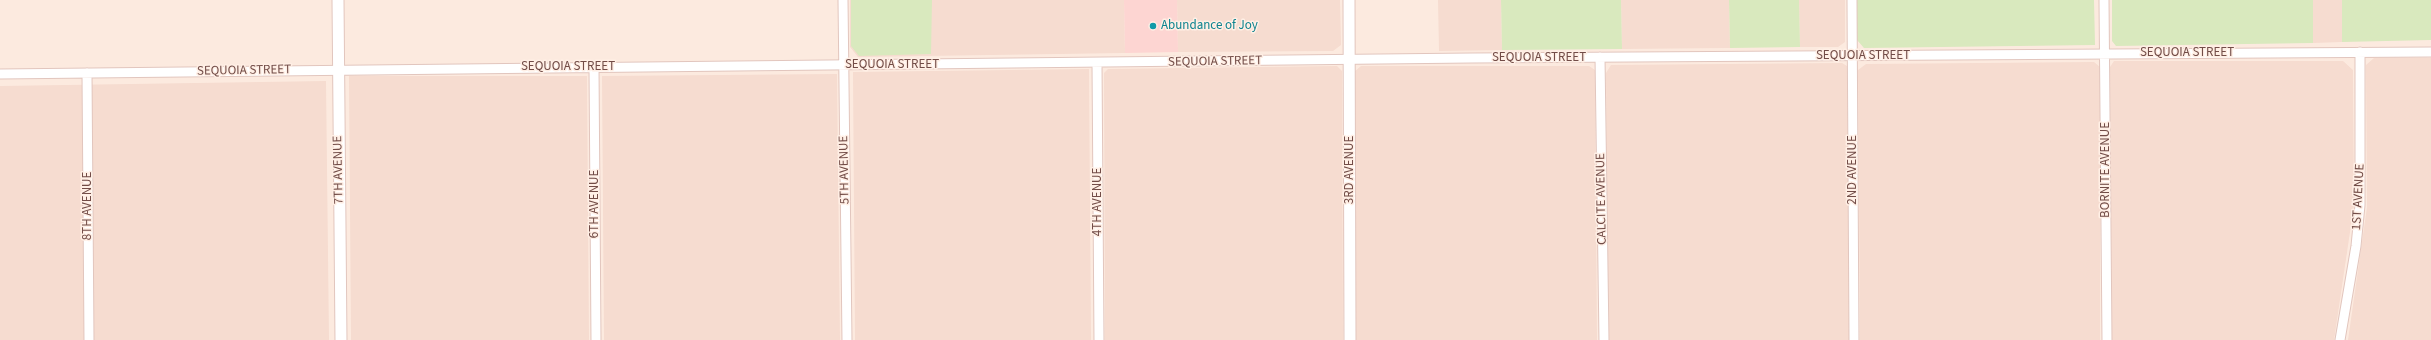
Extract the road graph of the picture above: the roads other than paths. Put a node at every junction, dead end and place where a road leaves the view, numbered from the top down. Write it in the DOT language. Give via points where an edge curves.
graph roads {
  1 [pos="338,0"];
  2 [pos="843,0"];
  3 [pos="1349,0"];
  4 [pos="1852,0"];
  5 [pos="2104,0"];
  6 [pos="2360,52"];
  7 [pos="2431,52"];
  8 [pos="2105,54"];
  9 [pos="1852,56"];
  10 [pos="1600,57"];
  11 [pos="1349,60"];
  12 [pos="1097,63"];
  13 [pos="844,65"];
  14 [pos="594,67"];
  15 [pos="338,69"];
  16 [pos="87,73"];
  17 [pos="0,74"];
  18 [pos="89,340"];
  19 [pos="341,340"];
  20 [pos="596,340"];
  21 [pos="847,340"];
  22 [pos="1098,340"];
  23 [pos="1350,340"];
  24 [pos="1604,340"];
  25 [pos="1854,340"];
  26 [pos="2107,340"];
  27 [pos="2340,340"];
  1 -- 15 [label="street, 7TH AVENUE"];
  2 -- 13 [label="street, 5TH AVENUE"];
  3 -- 11 [label="street, 3RD AVENUE"];
  4 -- 9 [label="street, 2ND AVENUE"];
  5 -- 8 [label="street, BORNITE AVENUE"];
  6 -- 7 [label="street, SEQUOIA STREET"];
  6 -- 8 [label="street, SEQUOIA STREET"];
  6 -- 27 [label="street, 1ST AVENUE" via="2360,205 2356,246"];
  8 -- 9 [label="street, SEQUOIA STREET"];
  8 -- 26 [label="street, BORNITE AVENUE"];
  9 -- 10 [label="street, SEQUOIA STREET"];
  9 -- 25 [label="street, 2ND AVENUE"];
  10 -- 11 [label="street, SEQUOIA STREET"];
  10 -- 24 [label="street, CALCITE AVENUE"];
  11 -- 12 [label="street, SEQUOIA STREET"];
  11 -- 23 [label="street, 3RD AVENUE"];
  12 -- 13 [label="street, SEQUOIA STREET"];
  12 -- 22 [label="street, 4TH AVENUE"];
  13 -- 14 [label="street, SEQUOIA STREET"];
  13 -- 21 [label="street, 5TH AVENUE"];
  14 -- 15 [label="street, SEQUOIA STREET"];
  14 -- 20 [label="street, 6TH AVENUE"];
  15 -- 16 [label="street, SEQUOIA STREET"];
  15 -- 19 [label="street, 7TH AVENUE"];
  16 -- 17 [label="street, SEQUOIA STREET"];
  16 -- 18 [label="street, 8TH AVENUE"];
}
